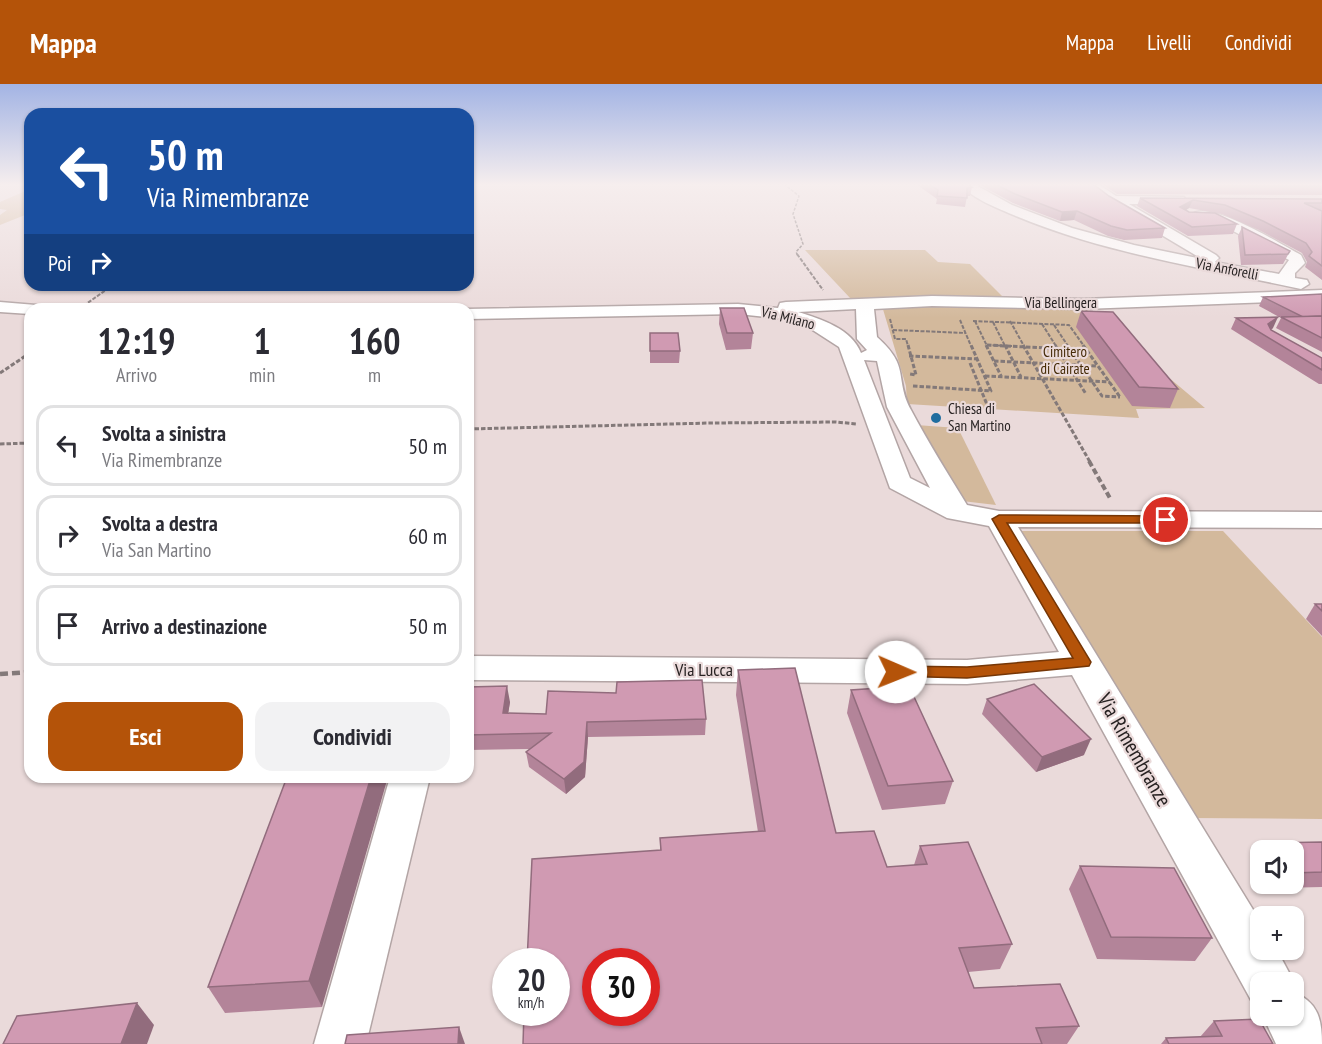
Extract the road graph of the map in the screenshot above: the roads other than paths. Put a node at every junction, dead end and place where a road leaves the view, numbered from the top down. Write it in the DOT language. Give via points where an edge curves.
graph roads {
  1 [pos="1063,229"];
  2 [pos="1161,229"];
  3 [pos="1240,229"];
  4 [pos="1225,269"];
  5 [pos="1286,281"];
  6 [pos="1322,289"];
  7 [pos="1322,295"];
  8 [pos="865,304"];
  9 [pos="0,307"];
  10 [pos="24,309"];
  11 [pos="793,310"];
  12 [pos="474,314"];
  13 [pos="884,354"];
  14 [pos="853,357"];
  15 [pos="1077,499"];
  16 [pos="1322,500"];
  17 [pos="1116,509"];
  18 [pos="957,512"];
  19 [pos="999,519"];
  20 [pos="1322,520"];
  21 [pos="1083,662"];
  22 [pos="474,668"];
  23 [pos="408,783"];
  24 [pos="1263,972"];
  25 [pos="1295,1026"];
  26 [pos="340,1044"];
  27 [pos="1305,1044"];
  1 -- 4 [label="street, Via Anforelli" via="1129,249"];
  2 -- 4 [label="street"];
  3 -- 5 [label="street" via="1296,258"];
  4 -- 5 [label="street, Via Anforelli"];
  5 -- 6 [label="street, Via Anforelli"];
  7 -- 8 [label="street, Via Bellingera" via="1083,304"];
  8 -- 11 [label="street, Via Bellingera"];
  8 -- 13 [label="street" via="867,339"];
  9 -- 10 [label="street"];
  11 -- 12 [label="street, Via Milano"];
  11 -- 14 [label="street, Via Milano" via="848,344"];
  13 -- 14 [label="street"];
  13 -- 18 [label="street" via="898,407"];
  14 -- 18 [label="street, Via Milano" via="899,482"];
  15 -- 17 [label="street"];
  16 -- 17 [label="street"];
  17 -- 19 [label="street, Via Milano"];
  17 -- 20 [label="street"];
  18 -- 19 [label="street, Via Milano"];
  19 -- 21 [label="street, Via Rimembranze"];
  21 -- 22 [label="street, Via Lucca" via="967,672"];
  21 -- 24 [label="street, Via Rimembranze"];
  23 -- 26 [label="street"];
  25 -- 27 [label="street"];
}
